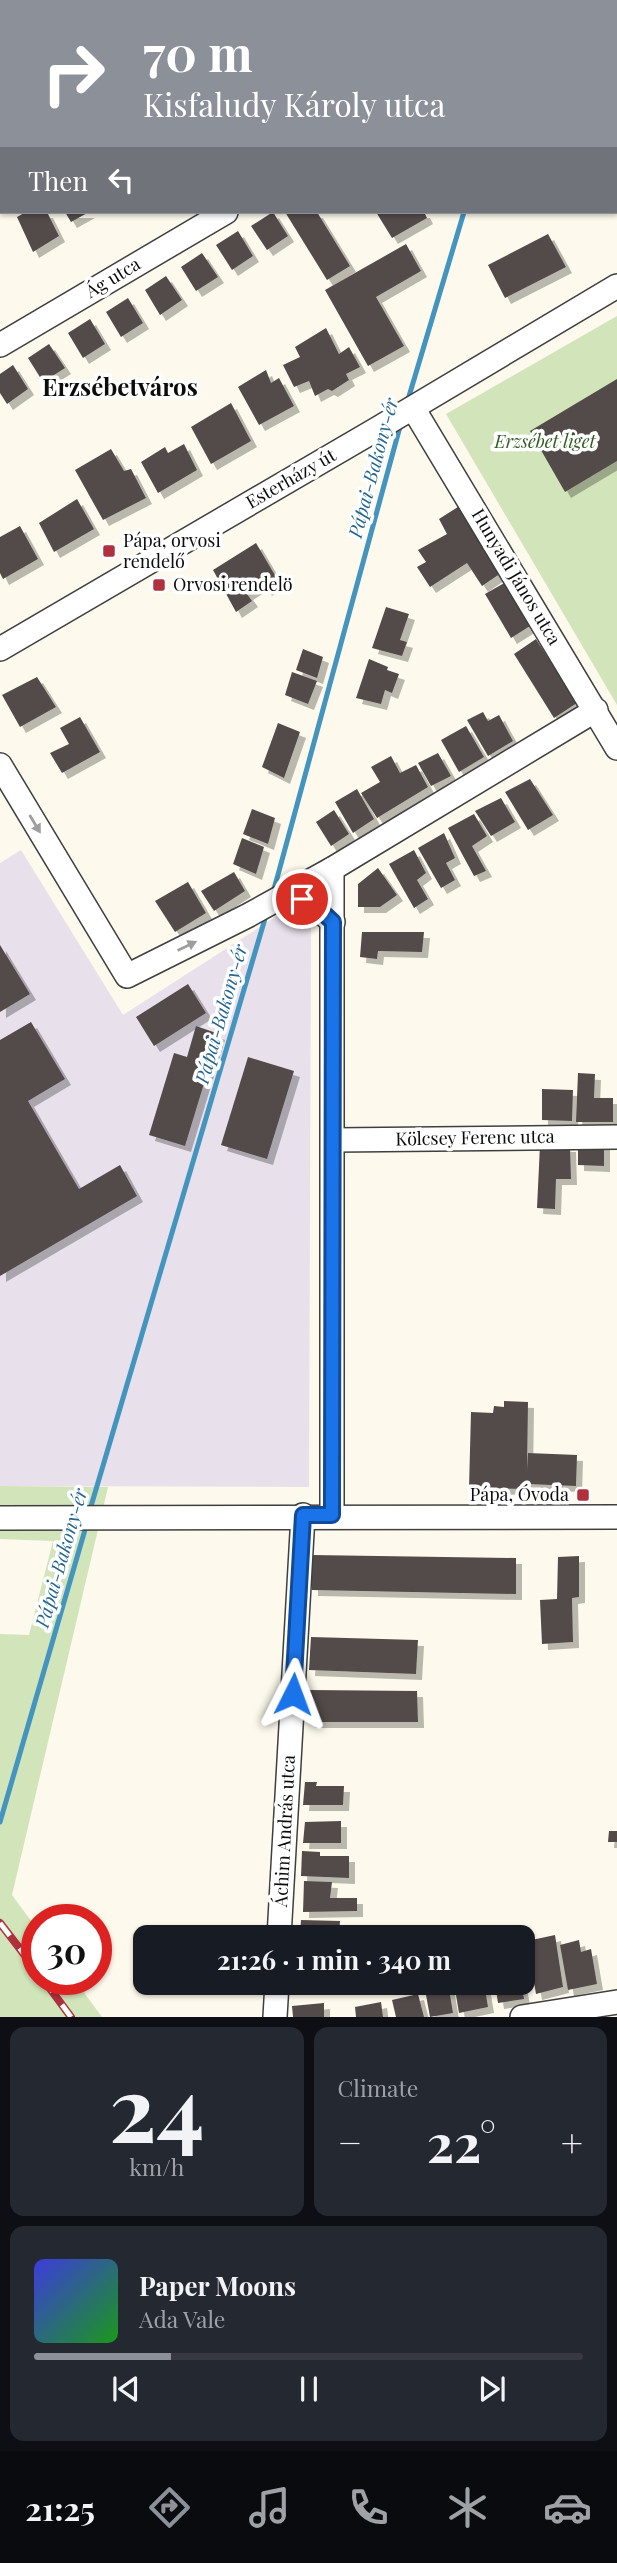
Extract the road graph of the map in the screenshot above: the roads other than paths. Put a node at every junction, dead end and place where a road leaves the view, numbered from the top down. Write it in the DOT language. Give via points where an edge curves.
graph roads {
  1 [pos="218,214"];
  2 [pos="197,219"];
  3 [pos="617,286"];
  4 [pos="0,345"];
  5 [pos="413,408"];
  6 [pos="0,649"];
  7 [pos="596,710"];
  8 [pos="617,748"];
  9 [pos="0,765"];
  10 [pos="332,869"];
  11 [pos="285,895"];
  12 [pos="333,922"];
  13 [pos="617,1137"];
  14 [pos="334,1140"];
  15 [pos="303,1515"];
  16 [pos="332,1515"];
  17 [pos="617,1517"];
  18 [pos="0,1518"];
  19 [pos="280,1925"];
  20 [pos="276,1995"];
  21 [pos="617,2002"];
  22 [pos="275,2017"];
  23 [pos="522,2017"];
  1 -- 2 [label="street, Ág utca"];
  2 -- 4 [label="street, Ág utca"];
  3 -- 5 [label="street, Esterházy út"];
  5 -- 6 [label="street, Esterházy út"];
  5 -- 7 [label="street, Hunyadi János utca"];
  7 -- 8 [label="street, Hunyadi János utca"];
  7 -- 10 [label="street"];
  9 -- 11 [label="street, one-way" via="127,976"];
  10 -- 11 [label="street"];
  10 -- 12 [label="street"];
  11 -- 12 [label="street" via="302,899"];
  12 -- 14 [label="street"];
  13 -- 14 [label="street, Kölcsey Ferenc utca"];
  14 -- 16 [label="street"];
  15 -- 16 [label="street"];
  15 -- 18 [label="street"];
  15 -- 19 [label="street, Áchim András utca"];
  16 -- 17 [label="street"];
  20 -- 22 [label="street"];
  21 -- 23 [label="street"];
}
